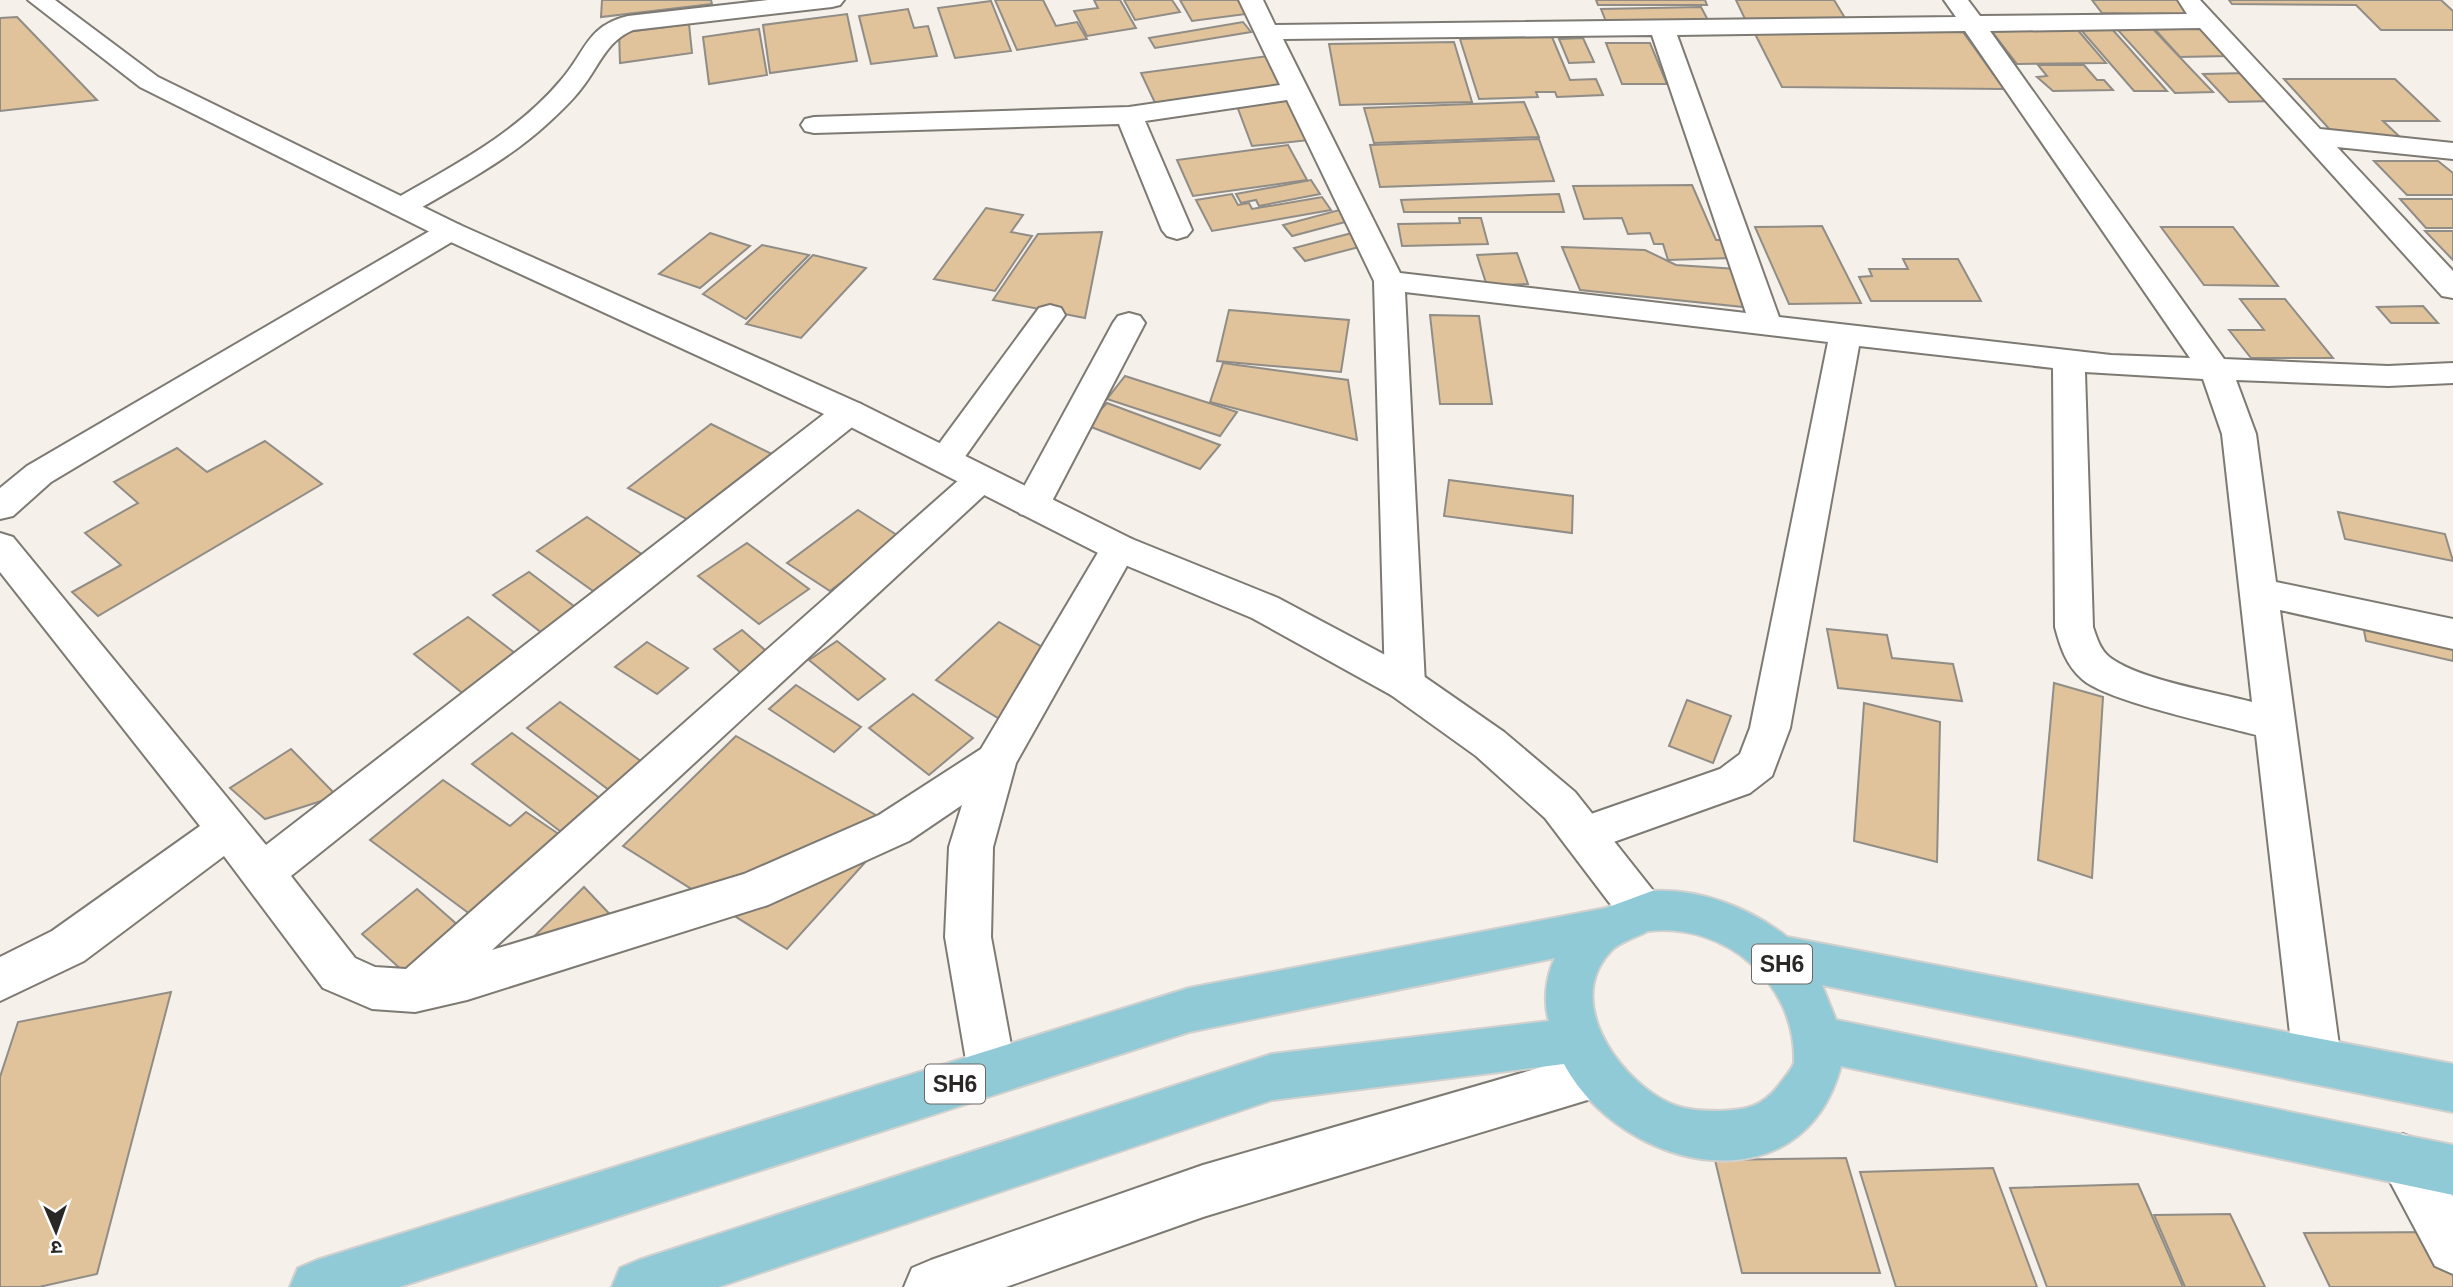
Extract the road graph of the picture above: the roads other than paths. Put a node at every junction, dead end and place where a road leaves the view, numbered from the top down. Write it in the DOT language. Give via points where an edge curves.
graph roads {
  1 [pos="40,0"];
  2 [pos="832,0"];
  3 [pos="1251,0"];
  4 [pos="1711,0"];
  5 [pos="1956,0"];
  6 [pos="2188,0"];
  7 [pos="2208,21"];
  8 [pos="1974,24"];
  9 [pos="1662,27"];
  10 [pos="1724,27"];
  11 [pos="1266,32"];
  12 [pos="1295,91"];
  13 [pos="1129,114"];
  14 [pos="814,125"];
  15 [pos="2313,136"];
  16 [pos="2453,151"];
  17 [pos="402,207"];
  18 [pos="450,230"];
  19 [pos="1177,230"];
  20 [pos="1389,281"];
  21 [pos="2453,289"];
  22 [pos="1051,315"];
  23 [pos="1129,323"];
  24 [pos="1766,326"];
  25 [pos="1845,335"];
  26 [pos="2069,360"];
  27 [pos="2214,369"];
  28 [pos="2453,373"];
  29 [pos="849,412"];
  30 [pos="945,460"];
  31 [pos="981,479"];
  32 [pos="1032,505"];
  33 [pos="0,508"];
  34 [pos="0,546"];
  35 [pos="1119,548"];
  36 [pos="2259,592"];
  37 [pos="2453,634"];
  38 [pos="1405,684"];
  39 [pos="2274,724"];
  40 [pos="996,761"];
  41 [pos="228,830"];
  42 [pos="1583,835"];
  43 [pos="263,873"];
  44 [pos="1623,920"];
  45 [pos="1775,955"];
  46 [pos="0,980"];
  47 [pos="415,991"];
  48 [pos="1818,1039"];
  49 [pos="1585,1057"];
  50 [pos="2316,1060"];
  51 [pos="992,1072"];
  52 [pos="2453,1087"];
  53 [pos="2403,1159"];
  54 [pos="2453,1170"];
  55 [pos="2453,1248"];
  56 [pos="317,1287"];
  57 [pos="639,1287"];
  58 [pos="932,1287"];
  1 -- 17 [label="street" via="149,82"];
  2 -- 17 [label="street" via="628,23 609,30 599,38 574,81 518,136"];
  3 -- 11 [label="street"];
  4 -- 10 [label="street"];
  5 -- 8 [label="street"];
  6 -- 7 [label="street"];
  7 -- 8 [label="street"];
  7 -- 15 [label="street"];
  8 -- 10 [label="street"];
  8 -- 27 [label="street"];
  9 -- 10 [label="street"];
  9 -- 11 [label="street"];
  9 -- 24 [label="street"];
  11 -- 12 [label="street"];
  12 -- 13 [label="street"];
  12 -- 20 [label="street"];
  13 -- 14 [label="street" via="950,124"];
  13 -- 19 [label="street"];
  15 -- 16 [label="street"];
  15 -- 21 [label="street"];
  17 -- 18 [label="street"];
  18 -- 29 [label="street"];
  18 -- 33 [label="street" via="39,474"];
  20 -- 24 [label="street"];
  20 -- 38 [label="street"];
  22 -- 30 [label="street"];
  23 -- 32 [label="street"];
  24 -- 25 [label="street"];
  25 -- 26 [label="street"];
  25 -- 42 [label="street" via="1770,728 1757,764 1735,781"];
  26 -- 27 [label="street"];
  26 -- 39 [label="street" via="2074,627 2080,649 2096,669 2121,682"];
  27 -- 28 [label="street" via="2388,376"];
  27 -- 36 [label="street" via="2239,434"];
  29 -- 30 [label="street"];
  29 -- 43 [label="street"];
  30 -- 31 [label="street"];
  31 -- 32 [label="street"];
  31 -- 47 [label="street"];
  32 -- 35 [label="street"];
  34 -- 41 [label="street"];
  35 -- 38 [label="street" via="1265,608"];
  35 -- 40 [label="street"];
  36 -- 37 [label="street"];
  36 -- 39 [label="street"];
  38 -- 42 [label="street" via="1490,744 1560,805"];
  39 -- 50 [label="street"];
  40 -- 47 [label="street" via="894,828 752,891"];
  40 -- 51 [label="street" via="971,846 968,937"];
  41 -- 43 [label="street"];
  41 -- 46 [label="street" via="68,946"];
  42 -- 44 [label="street"];
  43 -- 47 [label="street" via="339,973 372,988"];
  44 -- 45 [label="main road, SH6" via="1689,911 1746,932"];
  44 -- 49 [label="main road" via="1577,959 1568,998"];
  44 -- 51 [label="main road, SH6" via="1189,1010"];
  45 -- 48 [label="main road, SH6" via="1803,991"];
  45 -- 50 [label="main road, SH6"];
  48 -- 49 [label="main road, SH6" via="1814,1077 1787,1116 1748,1135 1695,1136 1648,1121"];
  48 -- 53 [label="main road"];
  49 -- 57 [label="main road" via="1272,1077"];
  49 -- 58 [label="street"];
  50 -- 52 [label="main road, SH6"];
  51 -- 56 [label="main road, SH6"];
  53 -- 54 [label="main road"];
  53 -- 55 [label="street"];
}
